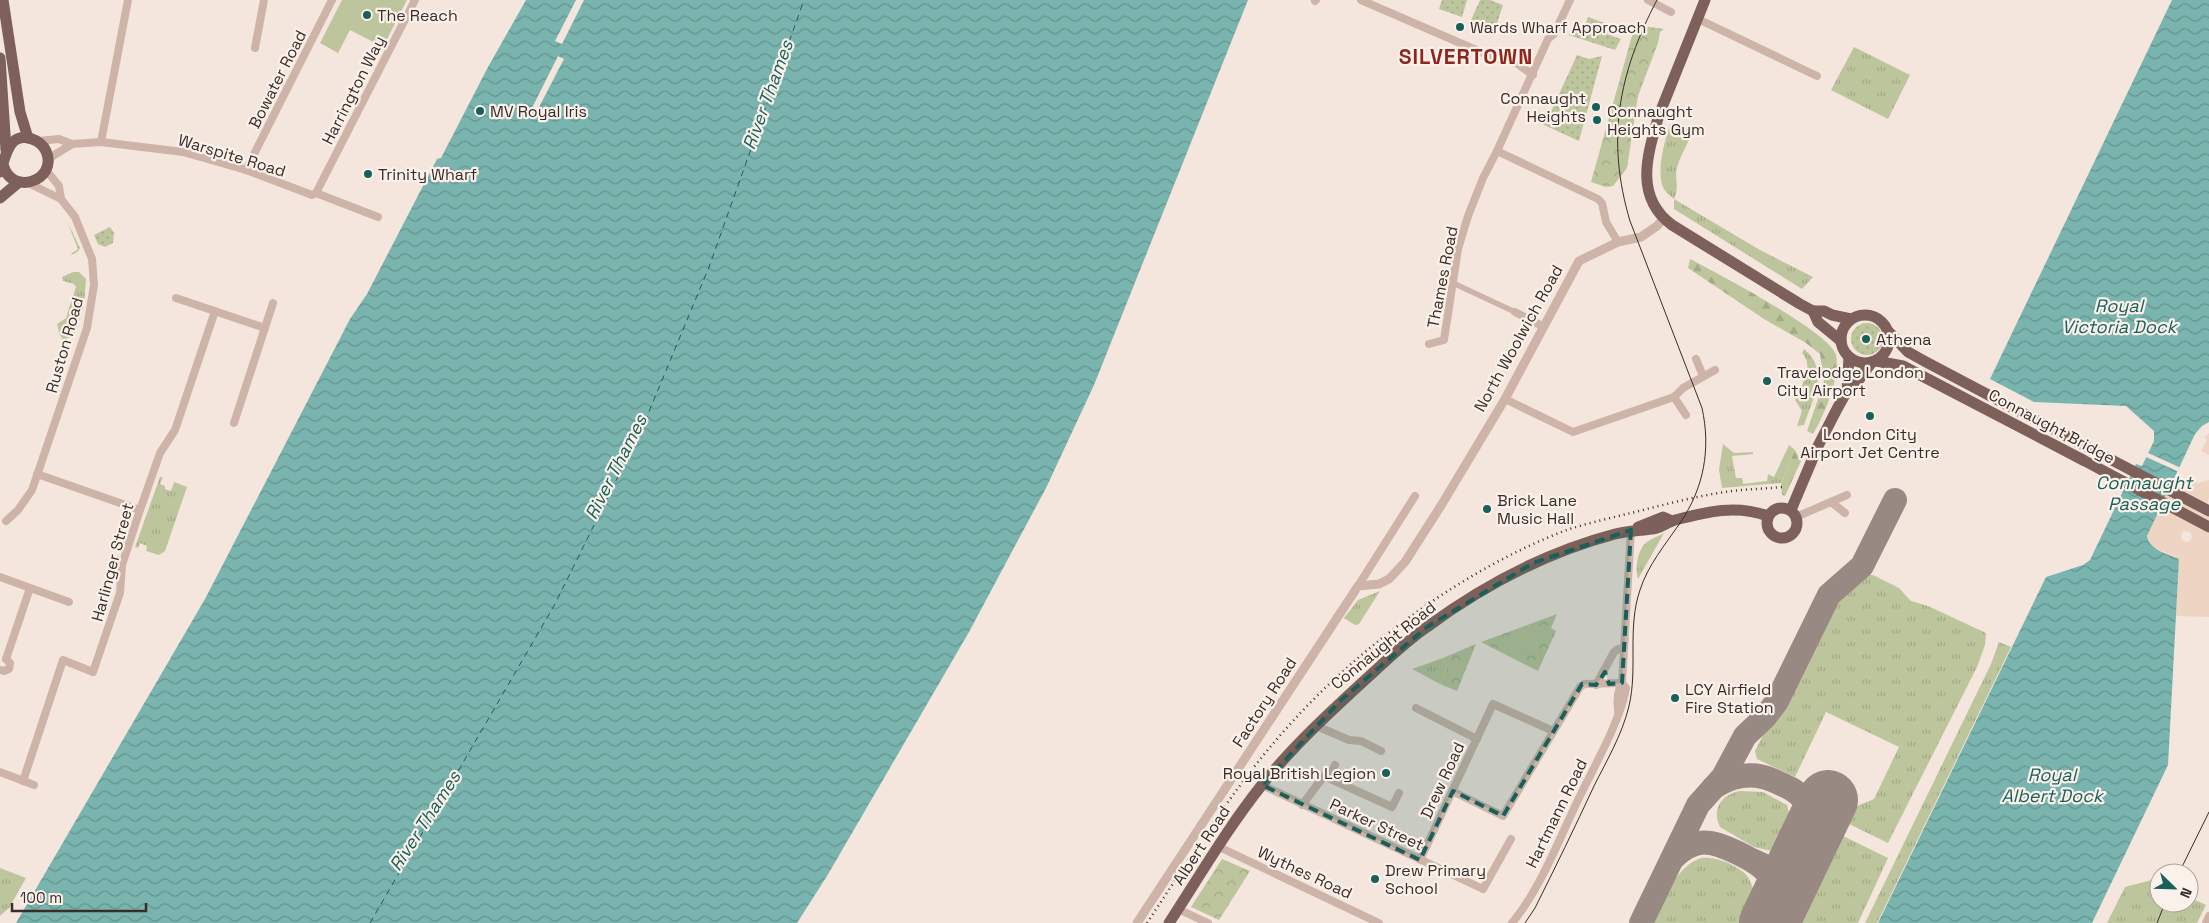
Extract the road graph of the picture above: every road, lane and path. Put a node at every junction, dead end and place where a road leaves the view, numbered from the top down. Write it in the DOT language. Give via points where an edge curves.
graph roads {
  1 [pos="3,0"];
  2 [pos="128,0"];
  3 [pos="264,0"];
  4 [pos="332,0"];
  5 [pos="415,0"];
  6 [pos="1361,0"];
  7 [pos="1570,0"];
  8 [pos="1705,0"];
  9 [pos="1653,1"];
  10 [pos="1672,12"];
  11 [pos="1698,19"];
  12 [pos="255,48"];
  13 [pos="0,58"];
  14 [pos="1533,75"];
  15 [pos="1817,76"];
  16 [pos="2,114"];
  17 [pos="33,139"];
  18 [pos="101,142"];
  19 [pos="72,144"];
  20 [pos="6,150"];
  21 [pos="1497,151"];
  22 [pos="48,158"];
  23 [pos="1,168"];
  24 [pos="46,170"];
  25 [pos="246,170"];
  26 [pos="24,183"];
  27 [pos="316,193"];
  28 [pos="0,198"];
  29 [pos="61,199"];
  30 [pos="378,217"];
  31 [pos="1664,218"];
  32 [pos="1618,242"];
  33 [pos="1453,283"];
  34 [pos="176,298"];
  35 [pos="273,303"];
  36 [pos="1812,311"];
  37 [pos="215,312"];
  38 [pos="1515,312"];
  39 [pos="1851,319"];
  40 [pos="1544,327"];
  41 [pos="265,328"];
  42 [pos="1889,332"];
  43 [pos="1841,341"];
  44 [pos="1429,344"];
  45 [pos="1849,357"];
  46 [pos="1696,359"];
  47 [pos="1874,362"];
  48 [pos="1715,370"];
  49 [pos="1703,376"];
  50 [pos="1847,391"];
  51 [pos="1674,397"];
  52 [pos="1505,399"];
  53 [pos="1686,415"];
  54 [pos="234,423"];
  55 [pos="37,474"];
  56 [pos="1847,495"];
  57 [pos="1415,496"];
  58 [pos="1833,502"];
  59 [pos="140,510"];
  60 [pos="2209,511"];
  61 [pos="1794,513"];
  62 [pos="1845,513"];
  63 [pos="1768,516"];
  64 [pos="6,521"];
  65 [pos="2209,527"];
  66 [pos="1631,530"];
  67 [pos="0,577"];
  68 [pos="1358,586"];
  69 [pos="30,588"];
  70 [pos="69,602"];
  71 [pos="1624,648"];
  72 [pos="3,659"];
  73 [pos="1605,671"];
  74 [pos="1,673"];
  75 [pos="1609,684"];
  76 [pos="1622,684"];
  77 [pos="1596,685"];
  78 [pos="1416,708"];
  79 [pos="1317,724"];
  80 [pos="1553,731"];
  81 [pos="1477,739"];
  82 [pos="1381,750"];
  83 [pos="1335,764"];
  84 [pos="0,772"];
  85 [pos="1329,778"];
  86 [pos="22,781"];
  87 [pos="34,785"];
  88 [pos="1262,785"];
  89 [pos="1452,791"];
  90 [pos="1398,793"];
  91 [pos="1302,805"];
  92 [pos="1511,839"];
  93 [pos="1219,847"];
  94 [pos="1420,860"];
  95 [pos="1178,909"];
  96 [pos="2209,916"];
  97 [pos="1137,923"];
  98 [pos="1169,923"];
  99 [pos="1208,923"];
  100 [pos="1379,923"];
  101 [pos="1512,923"];
  102 [pos="2206,923"];
  1 -- 17 [label="main road" via="20,112"];
  2 -- 18 [label="street"];
  3 -- 12 [label="street"];
  4 -- 25 [label="street, Bowater Road"];
  5 -- 27 [label="street, Harrington Way"];
  6 -- 14 [label="street" via="1497,59 1515,62"];
  7 -- 14 [label="street, Thames Road"];
  8 -- 11 [label="main road"];
  9 -- 10 [label="street"];
  11 -- 15 [label="street"];
  11 -- 31 [label="main road" via="1659,115 1646,166 1649,192 1657,211"];
  13 -- 16 [label="main road"];
  14 -- 21 [label="street, Thames Road"];
  16 -- 20 [label="main road"];
  17 -- 19 [label="street, Warspite Road" via="59,139"];
  17 -- 20 [label="main road" via="14,140"];
  17 -- 22 [label="main road" via="45,149"];
  18 -- 19 [label="street, Warspite Road"];
  18 -- 25 [label="street, Warspite Road" via="183,152"];
  19 -- 22 [label="street, Warspite Road"];
  20 -- 23 [label="main road"];
  21 -- 32 [label="street" via="1598,199"];
  21 -- 33 [label="street, Thames Road" via="1468,216 1458,249"];
  22 -- 24 [label="main road"];
  23 -- 26 [label="main road"];
  24 -- 26 [label="main road" via="36,181"];
  24 -- 29 [label="street, Ruston Road" via="59,186"];
  25 -- 27 [label="street, Warspite Road" via="312,195"];
  26 -- 28 [label="main road"];
  26 -- 29 [label="street, Ruston Road"];
  27 -- 30 [label="street, Warspite Road"];
  29 -- 55 [label="street, Ruston Road" via="75,217 88,247 94,286 87,328"];
  31 -- 32 [label="street, North Woolwich Road" via="1641,237"];
  31 -- 36 [label="main road"];
  32 -- 40 [label="street, North Woolwich Road" via="1579,260"];
  33 -- 38 [label="street"];
  33 -- 44 [label="street, Thames Road" via="1444,340"];
  34 -- 37 [label="street"];
  35 -- 41 [label="street"];
  36 -- 39 [label="main road"];
  36 -- 43 [label="main road" via="1818,322"];
  37 -- 41 [label="street"];
  37 -- 59 [label="street, Harlinger Street" via="175,430 160,453"];
  38 -- 40 [label="street"];
  39 -- 42 [label="main road" via="1870,314 1879,318"];
  39 -- 43 [label="main road" via="1842,332"];
  40 -- 52 [label="street, North Woolwich Road"];
  41 -- 54 [label="street"];
  42 -- 47 [label="main road" via="1889,346"];
  42 -- 60 [label="main road, Connaught Bridge, bridge" via="1908,352"];
  43 -- 45 [label="main road"];
  45 -- 47 [label="main road" via="1861,363"];
  45 -- 50 [label="main road"];
  46 -- 49 [label="street"];
  47 -- 50 [label="main road"];
  47 -- 65 [label="main road, Connaught Bridge, bridge" via="1903,366"];
  48 -- 49 [label="street"];
  49 -- 51 [label="street"];
  50 -- 61 [label="main road" via="1827,426"];
  51 -- 52 [label="street" via="1574,432"];
  51 -- 53 [label="street"];
  52 -- 68 [label="street, North Woolwich Road" via="1398,572 1379,584"];
  55 -- 59 [label="street"];
  55 -- 64 [label="street, Ruston Road" via="28,497"];
  56 -- 58 [label="street"];
  57 -- 68 [label="street, Factory Road"];
  58 -- 61 [label="street"];
  58 -- 62 [label="street"];
  59 -- 86 [label="street, Harlinger Street" via="122,565 120,593 94,672 63,660"];
  61 -- 63 [label="main road" via="1781,507"];
  61 -- 63 [label="main road" via="1796,530 1788,538 1781,539 1770,533"];
  63 -- 66 [label="main road, Connaught Road" via="1746,509 1732,509 1672,521 1655,528"];
  66 -- 71 [label="street, Hartmann Road"];
  66 -- 79 [label="main road, Connaught Road" via="1575,546 1533,563 1458,606 1402,646"];
  67 -- 69 [label="street"];
  68 -- 97 [label="street, Factory Road"];
  69 -- 70 [label="street"];
  69 -- 72 [label="street"];
  71 -- 73 [label="street" via="1614,652"];
  71 -- 76 [label="street, Hartmann Road"];
  72 -- 74 [label="street" via="10,663 10,667"];
  73 -- 75 [label="street"];
  73 -- 77 [label="street"];
  75 -- 76 [label="street"];
  75 -- 77 [label="street"];
  76 -- 101 [label="street, Hartmann Road" via="1626,688 1622,705 1606,742 1534,892"];
  77 -- 80 [label="street" via="1580,687"];
  78 -- 81 [label="street, Drew Road"];
  79 -- 82 [label="street" via="1349,740 1362,741"];
  79 -- 88 [label="main road, Connaught Road"];
  80 -- 81 [label="street, Drew Road" via="1493,704"];
  80 -- 89 [label="street" via="1503,816"];
  81 -- 89 [label="street, Drew Road"];
  83 -- 85 [label="street"];
  84 -- 86 [label="street"];
  85 -- 90 [label="street" via="1392,807"];
  85 -- 91 [label="street" via="1324,776"];
  86 -- 87 [label="street"];
  88 -- 91 [label="street, Parker Street"];
  88 -- 93 [label="main road, Albert Road"];
  89 -- 94 [label="street, Drew Road"];
  91 -- 94 [label="street, Parker Street"];
  92 -- 94 [label="street, Parker Street" via="1483,889"];
  93 -- 95 [label="main road, Albert Road"];
  93 -- 100 [label="street, Wythes Road"];
  95 -- 98 [label="main road, Albert Road"];
  95 -- 99 [label="street"];
  96 -- 102 [label="street"];
}
